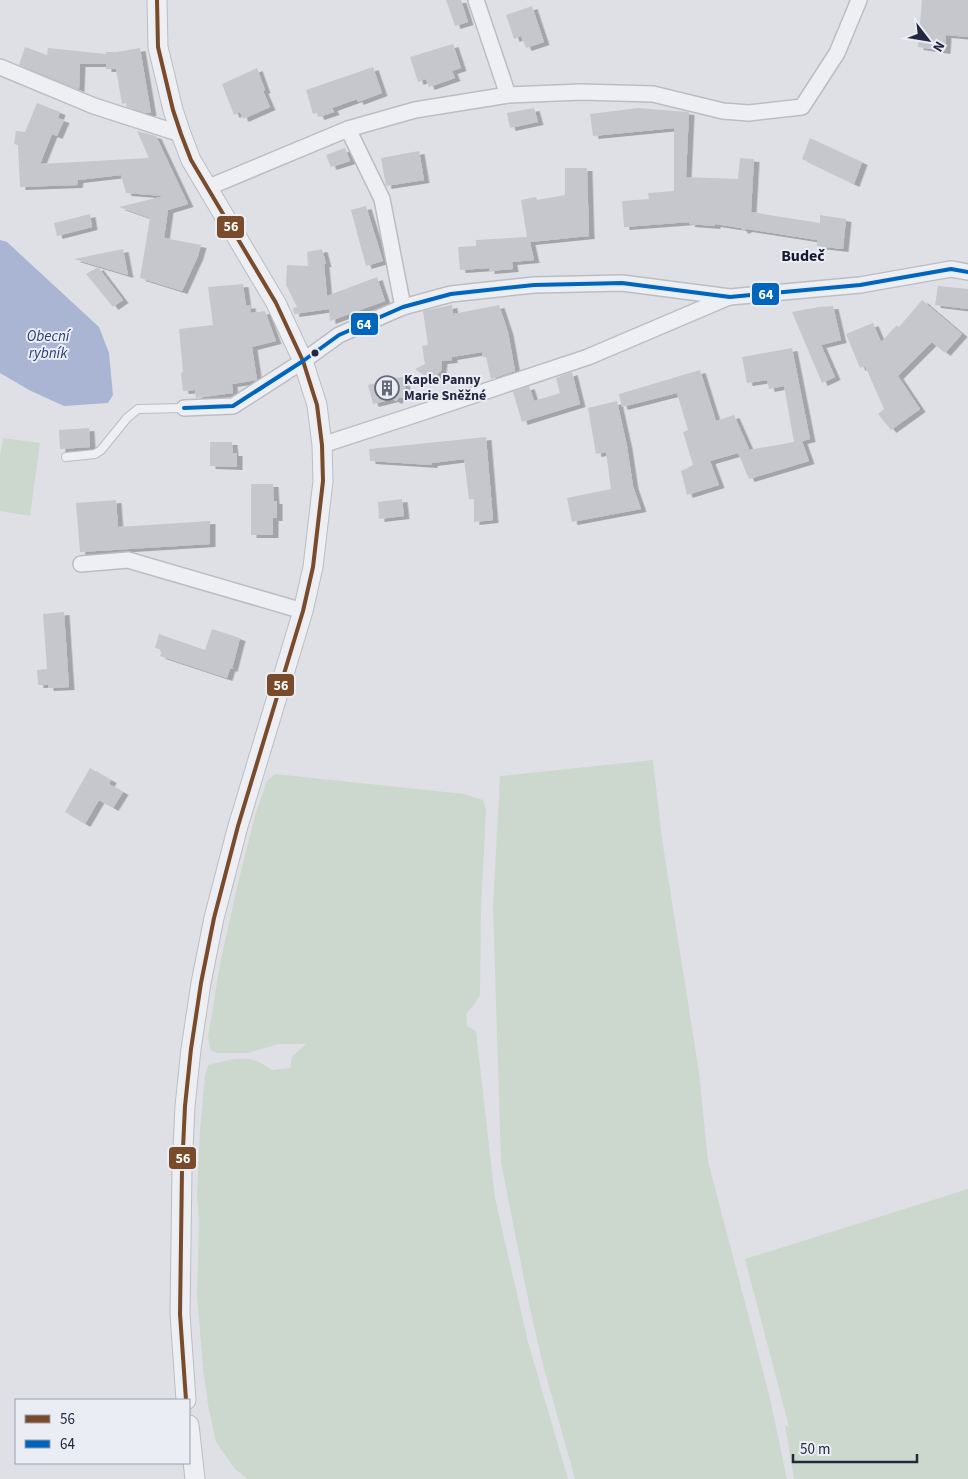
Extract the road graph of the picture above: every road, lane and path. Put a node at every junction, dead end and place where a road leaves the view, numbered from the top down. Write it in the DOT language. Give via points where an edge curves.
graph roads {
  1 [pos="157,0"];
  2 [pos="476,0"];
  3 [pos="859,0"];
  4 [pos="0,67"];
  5 [pos="508,95"];
  6 [pos="348,129"];
  7 [pos="181,134"];
  8 [pos="209,187"];
  9 [pos="968,272"];
  10 [pos="730,297"];
  11 [pos="402,307"];
  12 [pos="303,361"];
  13 [pos="184,408"];
  14 [pos="322,445"];
  15 [pos="66,457"];
  16 [pos="81,564"];
  17 [pos="303,611"];
  18 [pos="186,1399"];
  19 [pos="190,1436"];
  20 [pos="194,1479"];
  1 -- 7 [label="street" via="158,46"];
  2 -- 5 [label="street"];
  3 -- 5 [label="street" via="837,53 802,107 749,113 723,111 653,94"];
  4 -- 7 [label="street" via="94,106"];
  5 -- 6 [label="street" via="414,110"];
  6 -- 8 [label="street"];
  6 -- 11 [label="street" via="382,199"];
  7 -- 8 [label="street" via="191,160"];
  8 -- 12 [label="street" via="276,304"];
  9 -- 10 [label="street" via="951,269 860,286"];
  10 -- 11 [label="street" via="622,283 534,285 451,294"];
  10 -- 14 [label="street" via="588,357"];
  11 -- 12 [label="street" via="338,335"];
  12 -- 13 [label="street" via="233,406"];
  12 -- 14 [label="street" via="316,405"];
  13 -- 15 [label="lane" via="138,409 95,454"];
  14 -- 17 [label="street" via="320,522"];
  16 -- 17 [label="street" via="128,560"];
  17 -- 18 [label="street" via="238,826 200,983 185,1106 182,1170 180,1314"];
  19 -- 20 [label="street"];
}
